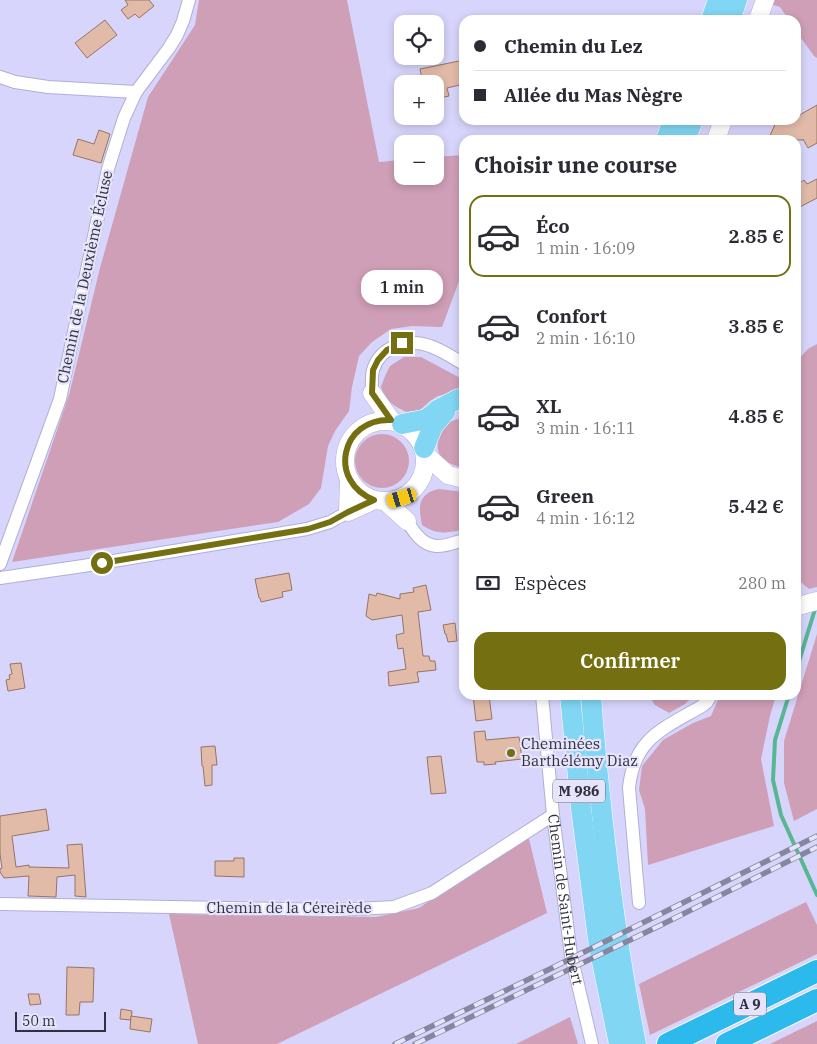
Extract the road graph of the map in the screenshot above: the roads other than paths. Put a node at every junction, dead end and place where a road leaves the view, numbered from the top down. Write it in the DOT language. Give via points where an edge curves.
graph roads {
  1 [pos="189,0"];
  2 [pos="718,0"];
  3 [pos="737,0"];
  4 [pos="765,0"];
  5 [pos="713,15"];
  6 [pos="732,15"];
  7 [pos="760,15"];
  8 [pos="0,77"];
  9 [pos="136,92"];
  10 [pos="459,361"];
  11 [pos="372,393"];
  12 [pos="459,399"];
  13 [pos="459,407"];
  14 [pos="397,422"];
  15 [pos="367,424"];
  16 [pos="425,452"];
  17 [pos="456,477"];
  18 [pos="349,480"];
  19 [pos="415,488"];
  20 [pos="379,500"];
  21 [pos="348,512"];
  22 [pos="407,521"];
  23 [pos="459,541"];
  24 [pos="0,564"];
  25 [pos="0,578"];
  26 [pos="542,700"];
  27 [pos="570,700"];
  28 [pos="594,700"];
  29 [pos="708,700"];
  30 [pos="553,815"];
  31 [pos="639,903"];
  32 [pos="0,904"];
  33 [pos="817,971"];
  34 [pos="817,1000"];
  35 [pos="675,1040"];
  36 [pos="592,1044"];
  37 [pos="618,1044"];
  38 [pos="636,1044"];
  39 [pos="727,1044"];
  1 -- 9 [label="street, Chemin de la Deuxième Écluse" via="170,48"];
  2 -- 5 [label="main road"];
  3 -- 6 [label="main road"];
  4 -- 7 [label="street"];
  8 -- 9 [label="street" via="48,87"];
  9 -- 24 [label="street, Chemin de la Deuxième Écluse" via="108,169 60,399"];
  10 -- 11 [label="street" via="431,346 417,342 402,343 387,350 378,360 373,370"];
  11 -- 14 [label="street"];
  11 -- 15 [label="street"];
  12 -- 14 [label="main road" via="427,419"];
  13 -- 16 [label="main road" via="444,413 432,426"];
  14 -- 15 [label="street" via="383,420"];
  14 -- 16 [label="street" via="412,430"];
  15 -- 18 [label="street" via="349,442 345,454"];
  16 -- 17 [label="street"];
  16 -- 19 [label="street" via="424,474"];
  17 -- 19 [label="street"];
  18 -- 20 [label="street" via="366,497"];
  18 -- 21 [label="street"];
  19 -- 20 [label="street" via="402,498"];
  19 -- 22 [label="street"];
  20 -- 21 [label="street"];
  20 -- 22 [label="street"];
  21 -- 25 [label="street" via="308,529"];
  22 -- 23 [label="street" via="423,541 436,546"];
  26 -- 30 [label="street, Chemin de Saint-Hubert"];
  27 -- 37 [label="main road, M 986" via="599,947"];
  28 -- 38 [label="main road, M 986" via="598,784 610,886"];
  29 -- 31 [label="street" via="654,735 635,760 629,788"];
  30 -- 32 [label="street, Chemin de la Céreirède" via="432,893 394,907 336,910"];
  30 -- 36 [label="street, Chemin de Saint-Hubert" via="571,955"];
  33 -- 35 [label="highway, A 9"];
  34 -- 39 [label="highway, A 9"];
}
